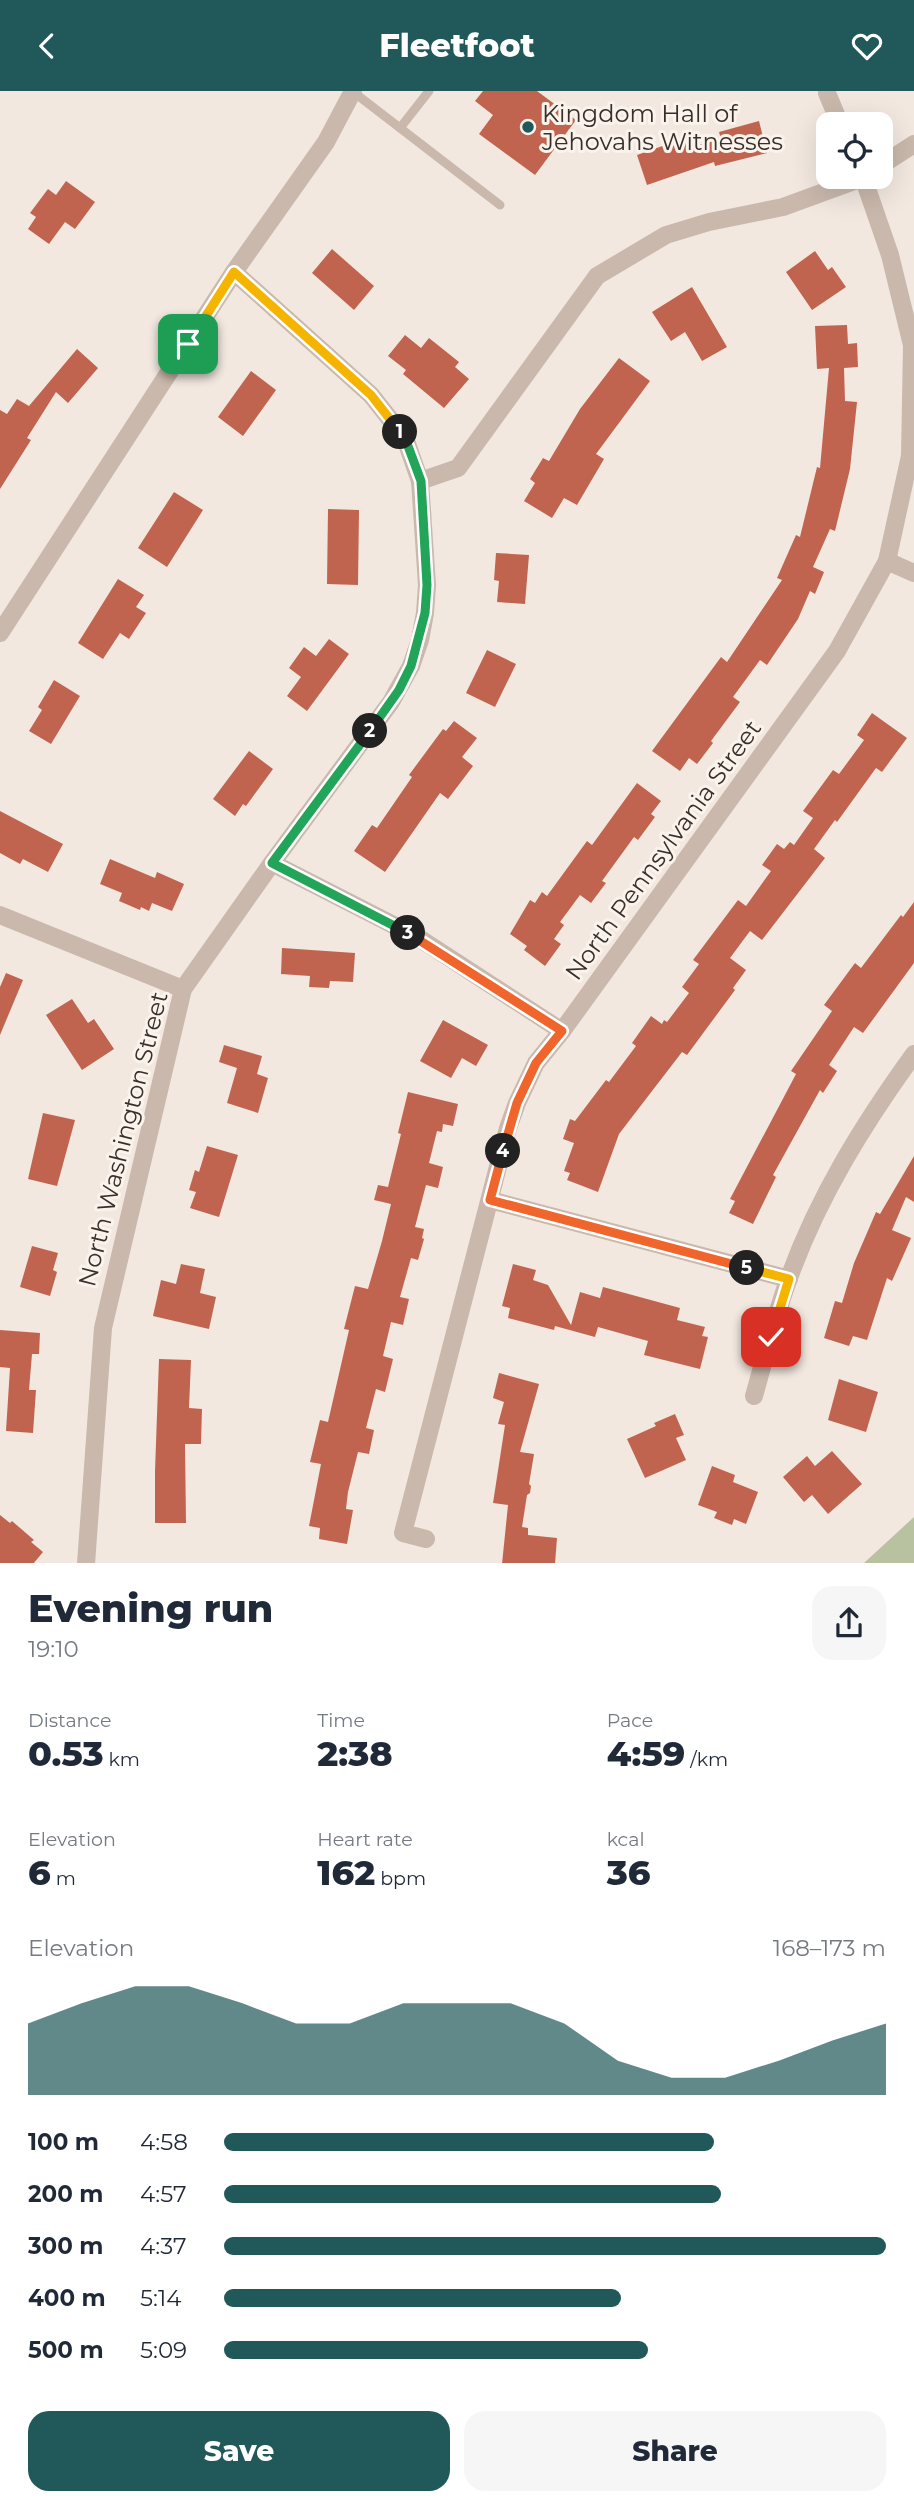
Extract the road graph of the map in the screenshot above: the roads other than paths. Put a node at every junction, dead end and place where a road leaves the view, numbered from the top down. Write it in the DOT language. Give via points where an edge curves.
graph roads {
  1 [pos="353,91"];
  2 [pos="429,91"];
  3 [pos="827,93"];
  4 [pos="835,112"];
  5 [pos="400,128"];
  6 [pos="914,143"];
  7 [pos="893,157"];
  8 [pos="832,189"];
  9 [pos="868,189"];
  10 [pos="500,205"];
  11 [pos="234,272"];
  12 [pos="421,481"];
  13 [pos="887,561"];
  14 [pos="914,573"];
  15 [pos="0,633"];
  16 [pos="272,863"];
  17 [pos="0,915"];
  18 [pos="183,989"];
  19 [pos="562,1031"];
  20 [pos="914,1054"];
  21 [pos="490,1200"];
  22 [pos="789,1279"];
  23 [pos="754,1396"];
  24 [pos="426,1539"];
  25 [pos="86,1563"];
  1 -- 5 [label="lane"];
  1 -- 11 [label="street" via="326,142"];
  2 -- 5 [label="lane"];
  3 -- 4 [label="street"];
  5 -- 10 [label="lane"];
  6 -- 7 [label="street"];
  8 -- 12 [label="street" via="783,207 666,235 597,275 458,468"];
  9 -- 13 [label="street, North Pennsylvania Street" via="912,345 910,456"];
  11 -- 12 [label="street, North Washington Street" via="371,395 405,438"];
  11 -- 15 [label="street"];
  12 -- 16 [label="street, North Washington Street" via="426,594 420,640 411,666 391,702"];
  13 -- 14 [label="street"];
  13 -- 19 [label="street, North Pennsylvania Street" via="837,651"];
  16 -- 18 [label="street, North Washington Street"];
  16 -- 19 [label="street" via="419,938"];
  17 -- 18 [label="street"];
  18 -- 25 [label="street, North Washington Street" via="103,1328"];
  19 -- 21 [label="street, North Pennsylvania Street" via="536,1063 517,1103"];
  20 -- 22 [label="street" via="832,1182"];
  21 -- 22 [label="street"];
  21 -- 24 [label="street, North Pennsylvania Street" via="403,1533"];
  22 -- 23 [label="street"];
}
